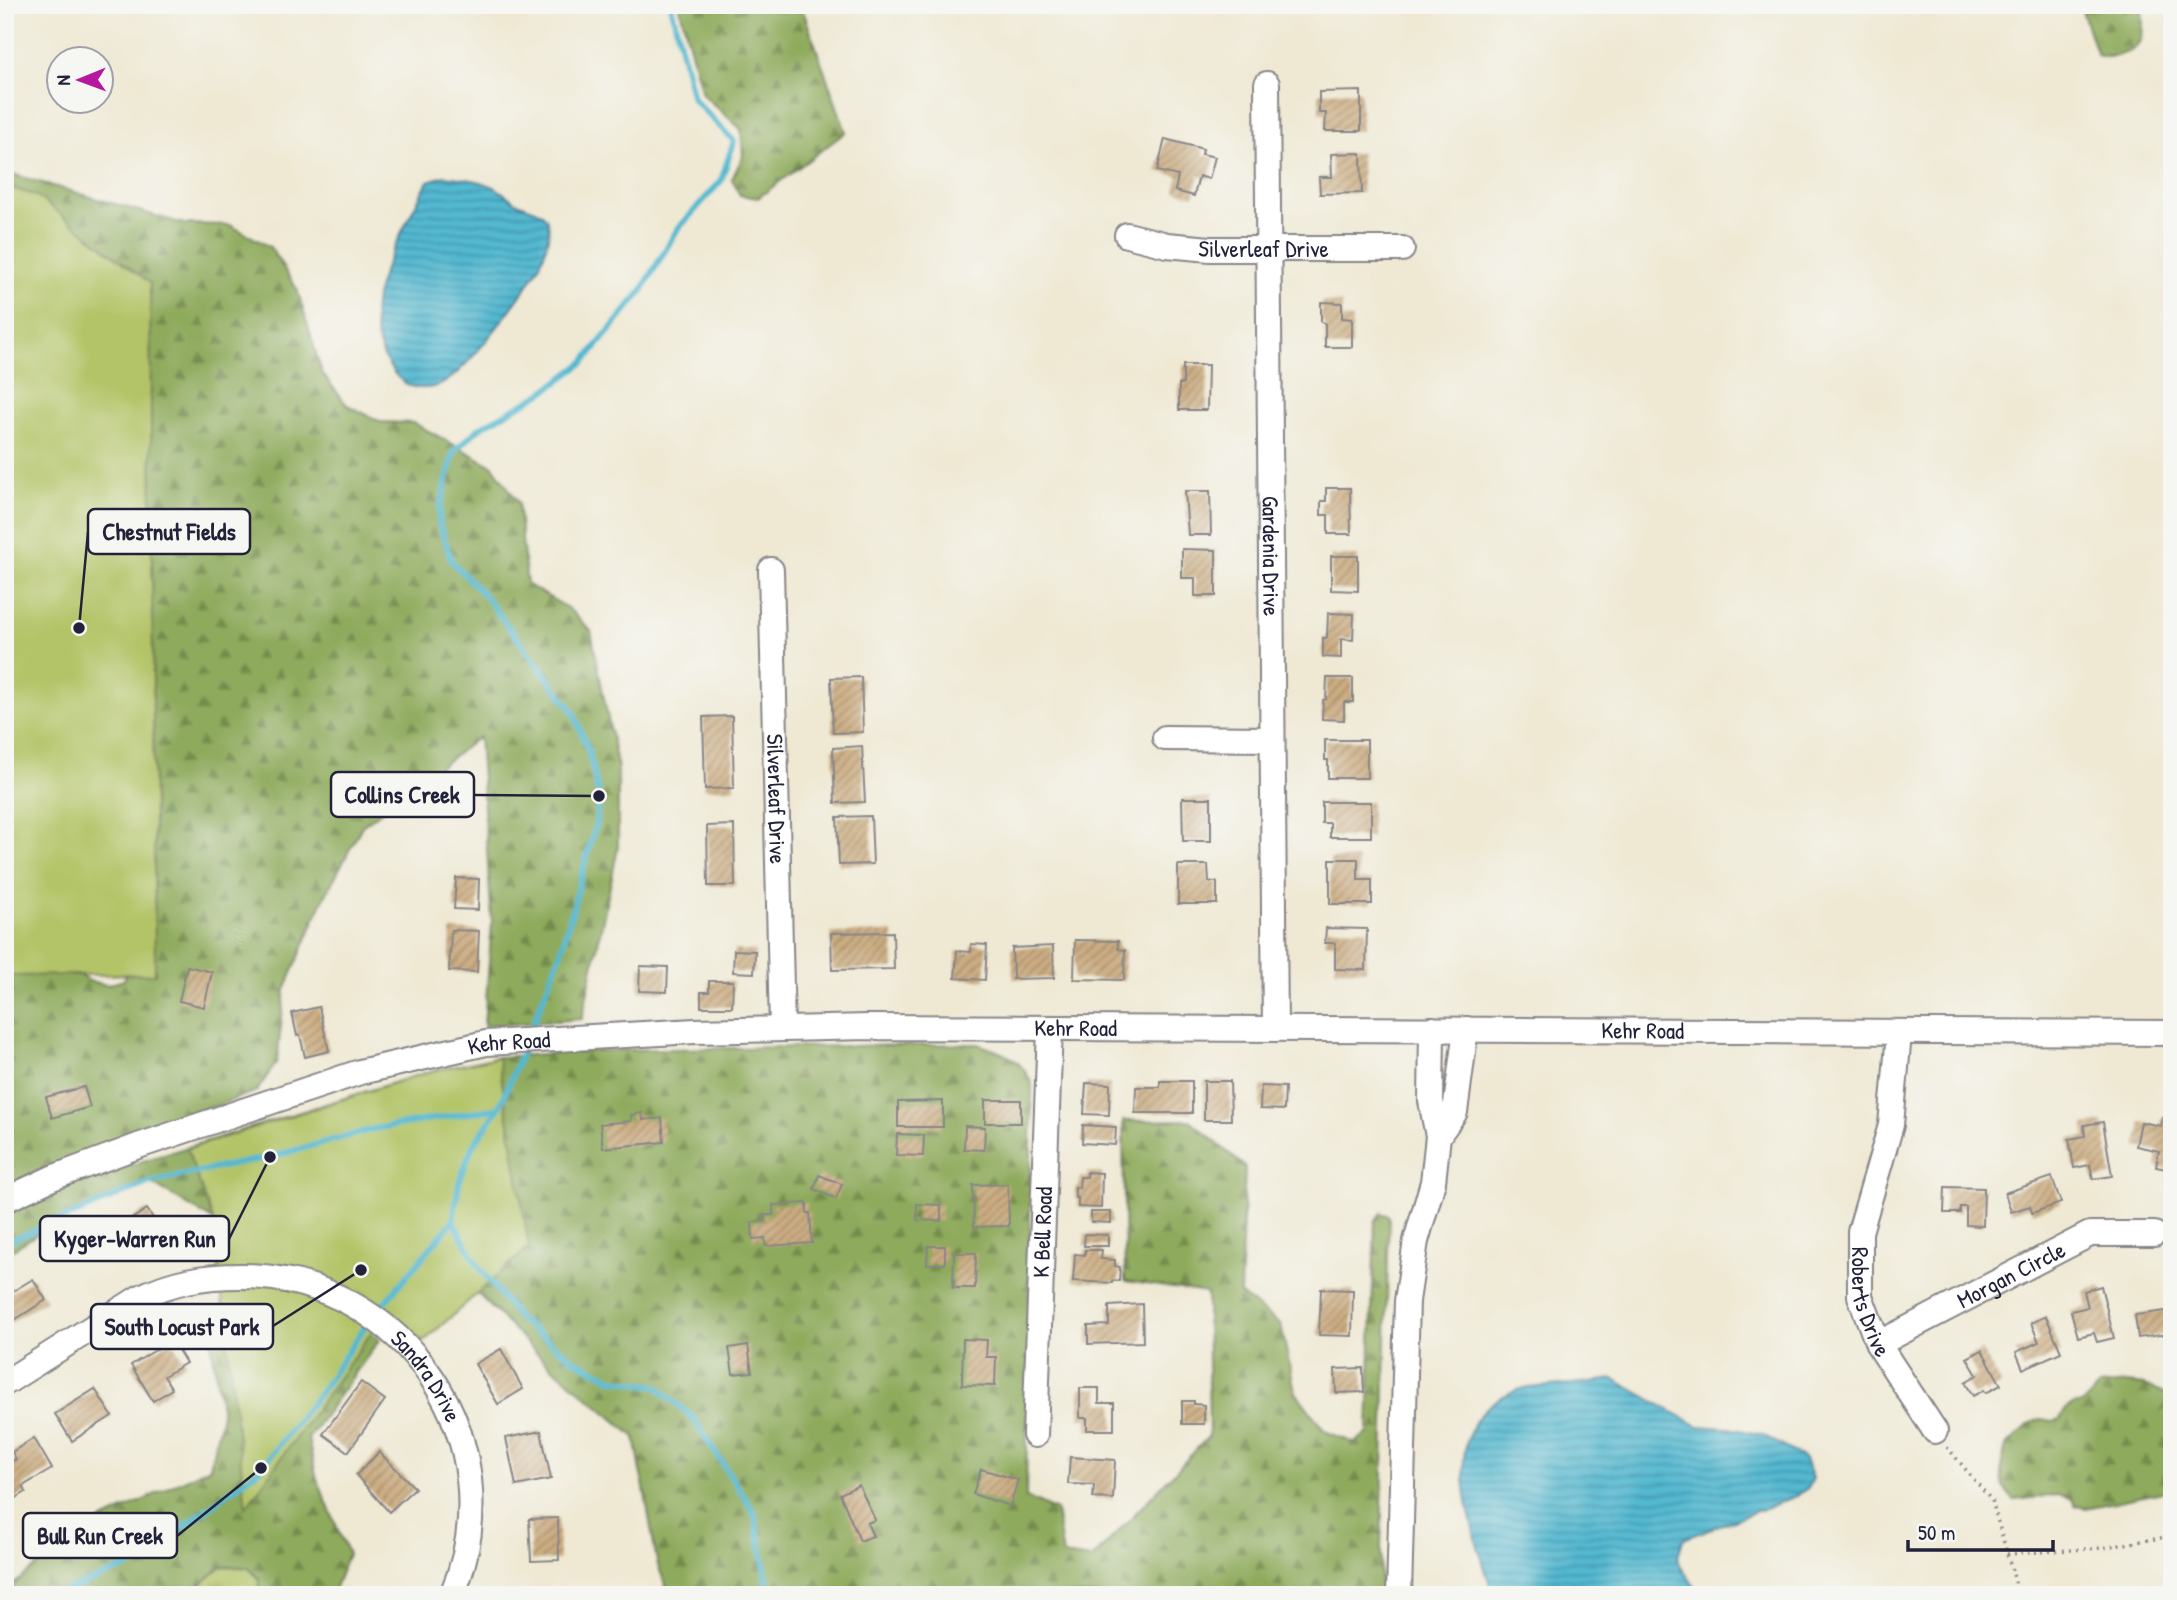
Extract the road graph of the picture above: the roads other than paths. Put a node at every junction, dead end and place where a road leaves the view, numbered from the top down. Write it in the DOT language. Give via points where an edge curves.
graph roads {
  1 [pos="1267,84"];
  2 [pos="1127,235"];
  3 [pos="1402,248"];
  4 [pos="1268,249"];
  5 [pos="771,570"];
  6 [pos="1166,738"];
  7 [pos="1271,739"];
  8 [pos="1050,1028"];
  9 [pos="782,1029"];
  10 [pos="1432,1029"];
  11 [pos="1466,1029"];
  12 [pos="1275,1030"];
  13 [pos="1899,1032"];
  14 [pos="2172,1032"];
  15 [pos="1438,1136"];
  16 [pos="5,1200"];
  17 [pos="2154,1234"];
  18 [pos="1878,1345"];
  19 [pos="5,1383"];
  20 [pos="1935,1432"];
  21 [pos="1035,1435"];
  22 [pos="452,1595"];
  23 [pos="1399,1595"];
  1 -- 4 [label="street, Gardenia Drive"];
  2 -- 4 [label="street, Silverleaf Drive" via="1167,245"];
  3 -- 4 [label="street, Silverleaf Drive"];
  4 -- 7 [label="street, Gardenia Drive"];
  5 -- 9 [label="street, Silverleaf Drive"];
  6 -- 7 [label="street"];
  7 -- 12 [label="street, Gardenia Drive"];
  8 -- 9 [label="street, Kehr Road"];
  8 -- 12 [label="street, Kehr Road"];
  8 -- 21 [label="street, K Bell Road"];
  9 -- 16 [label="street, Kehr Road" via="486,1043 360,1072 113,1155"];
  10 -- 11 [label="street, Kehr Road"];
  10 -- 12 [label="street, Kehr Road"];
  10 -- 15 [label="street" via="1431,1101"];
  11 -- 13 [label="street, Kehr Road"];
  11 -- 15 [label="street" via="1455,1112"];
  13 -- 14 [label="street, Kehr Road"];
  13 -- 18 [label="street, Roberts Drive" via="1891,1125 1860,1232 1860,1296"];
  15 -- 23 [label="street" via="1433,1182 1416,1241 1407,1301"];
  17 -- 18 [label="street, Morgan Circle" via="2090,1234"];
  18 -- 20 [label="street, Roberts Drive"];
  19 -- 22 [label="street, Sandra Drive" via="156,1289 178,1282 256,1276 303,1284 360,1308 410,1348 454,1416 469,1480 471,1518"];
}
